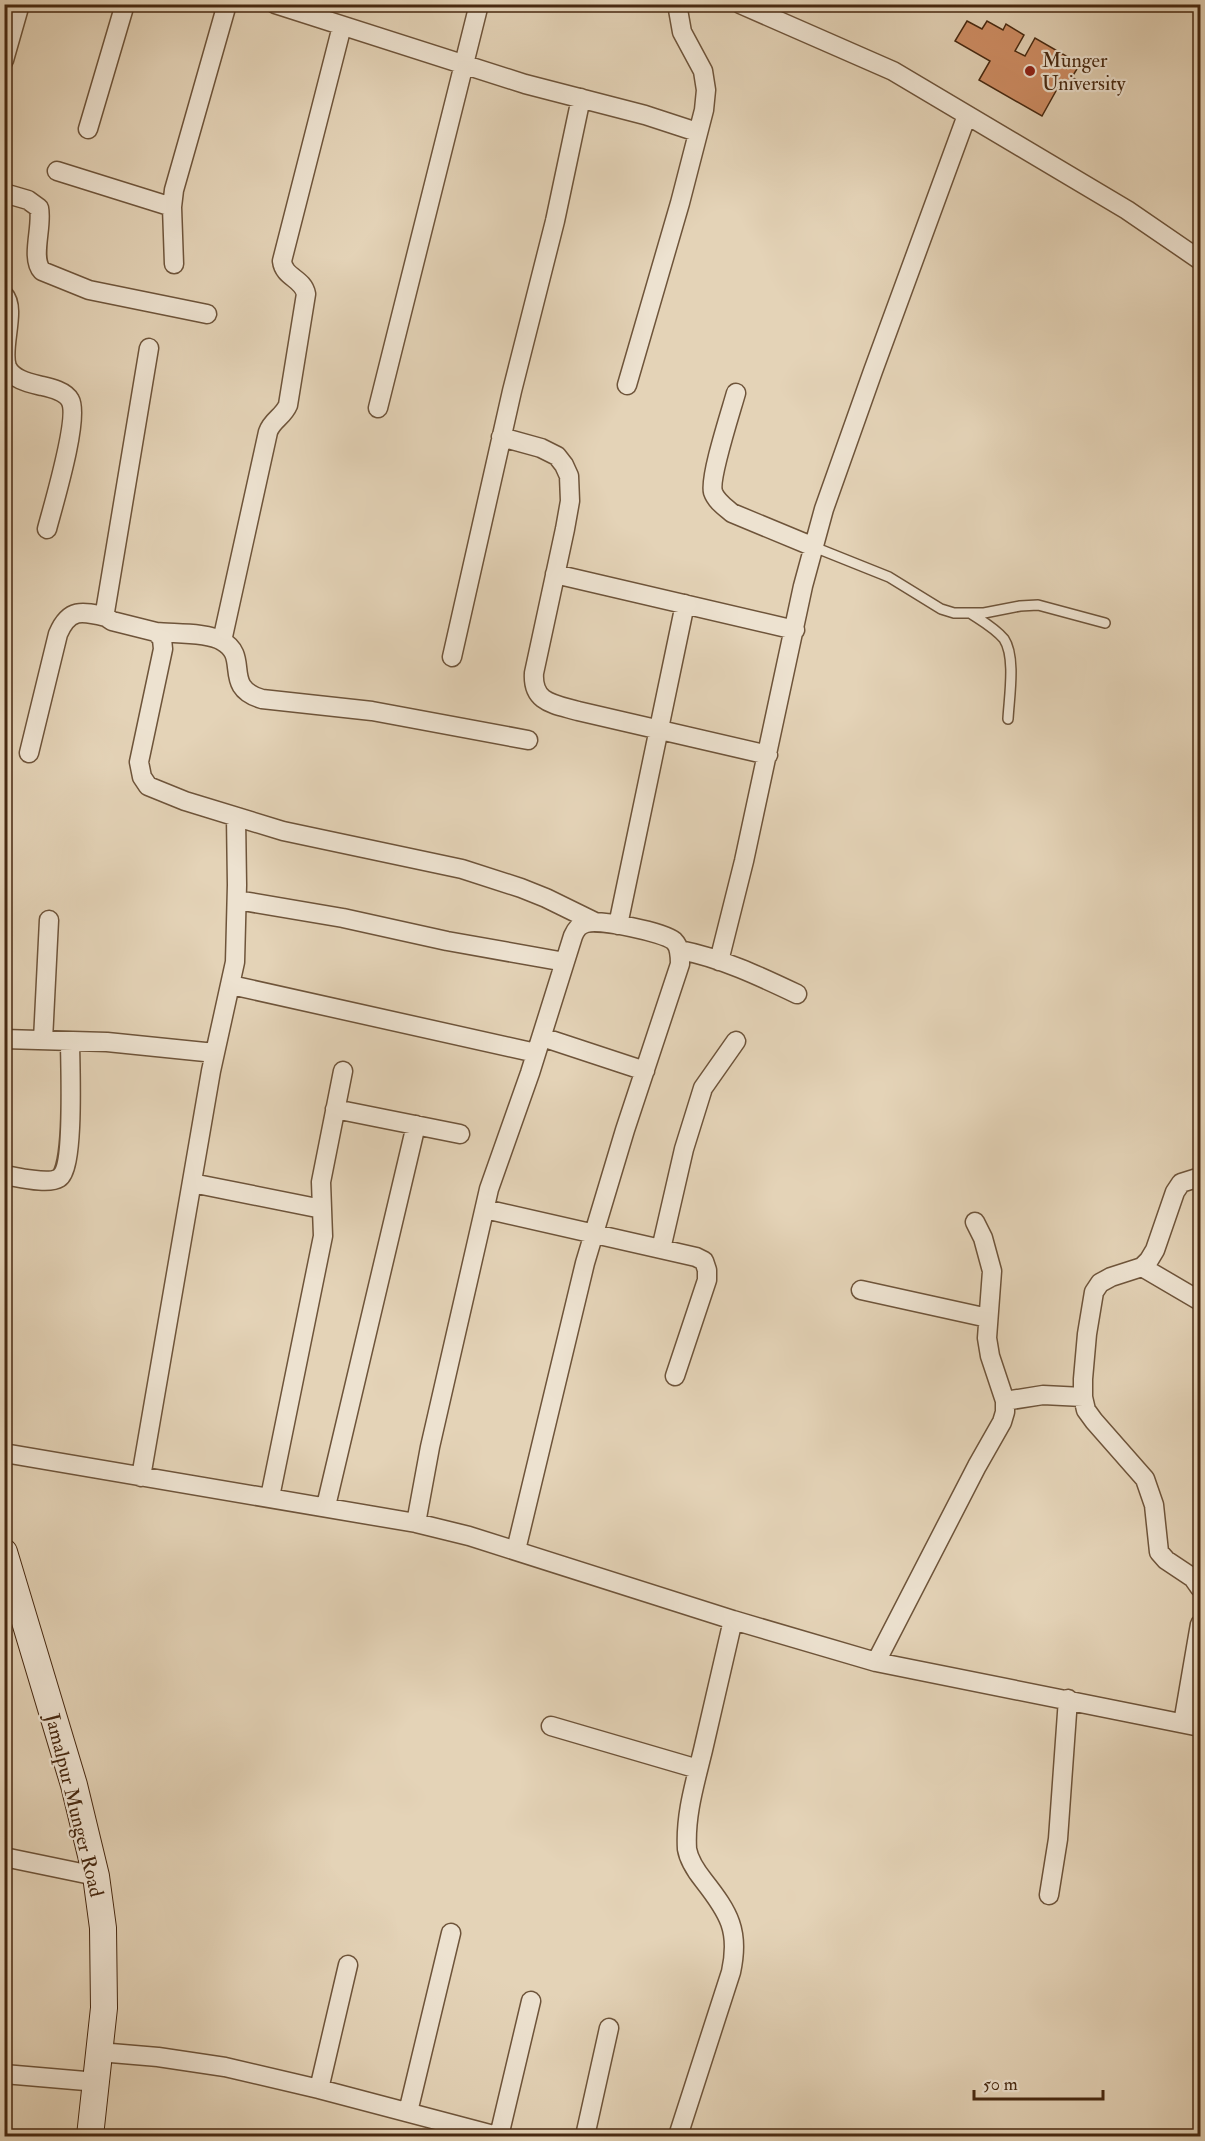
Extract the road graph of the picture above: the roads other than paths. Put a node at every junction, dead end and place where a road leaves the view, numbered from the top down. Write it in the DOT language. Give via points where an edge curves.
graph roads {
  1 [pos="20,4"];
  2 [pos="125,4"];
  3 [pos="227,4"];
  4 [pos="275,4"];
  5 [pos="479,4"];
  6 [pos="677,4"];
  7 [pos="740,4"];
  8 [pos="303,9"];
  9 [pos="342,26"];
  10 [pos="4,60"];
  11 [pos="465,65"];
  12 [pos="581,98"];
  13 [pos="967,116"];
  14 [pos="88,129"];
  15 [pos="697,132"];
  16 [pos="57,171"];
  17 [pos="4,193"];
  18 [pos="172,207"];
  19 [pos="1200,260"];
  20 [pos="174,264"];
  21 [pos="4,295"];
  22 [pos="207,314"];
  23 [pos="149,348"];
  24 [pos="627,385"];
  25 [pos="736,393"];
  26 [pos="378,408"];
  27 [pos="501,437"];
  28 [pos="47,529"];
  29 [pos="814,547"];
  30 [pos="555,574"];
  31 [pos="685,604"];
  32 [pos="970,614"];
  33 [pos="106,617"];
  34 [pos="1105,623"];
  35 [pos="795,630"];
  36 [pos="156,632"];
  37 [pos="222,641"];
  38 [pos="452,657"];
  39 [pos="1008,719"];
  40 [pos="659,731"];
  41 [pos="528,740"];
  42 [pos="29,753"];
  43 [pos="768,754"];
  44 [pos="236,817"];
  45 [pos="237,900"];
  46 [pos="49,920"];
  47 [pos="595,922"];
  48 [pos="618,925"];
  49 [pos="680,950"];
  50 [pos="719,961"];
  51 [pos="565,962"];
  52 [pos="231,985"];
  53 [pos="797,994"];
  54 [pos="4,1039"];
  55 [pos="43,1040"];
  56 [pos="70,1041"];
  57 [pos="736,1041"];
  58 [pos="539,1045"];
  59 [pos="215,1053"];
  60 [pos="343,1071"];
  61 [pos="645,1071"];
  62 [pos="335,1109"];
  63 [pos="416,1125"];
  64 [pos="460,1134"];
  65 [pos="4,1175"];
  66 [pos="1200,1177"];
  67 [pos="192,1183"];
  68 [pos="322,1209"];
  69 [pos="485,1209"];
  70 [pos="975,1222"];
  71 [pos="593,1234"];
  72 [pos="661,1249"];
  73 [pos="1142,1266"];
  74 [pos="861,1290"];
  75 [pos="1200,1300"];
  76 [pos="988,1318"];
  77 [pos="675,1376"];
  78 [pos="1083,1397"];
  79 [pos="1005,1401"];
  80 [pos="4,1453"];
  81 [pos="141,1477"];
  82 [pos="270,1497"];
  83 [pos="326,1506"];
  84 [pos="416,1523"];
  85 [pos="516,1550"];
  86 [pos="4,1552"];
  87 [pos="1200,1588"];
  88 [pos="10,1591"];
  89 [pos="732,1620"];
  90 [pos="1200,1624"];
  91 [pos="876,1662"];
  92 [pos="1068,1699"];
  93 [pos="1192,1725"];
  94 [pos="551,1726"];
  95 [pos="698,1769"];
  96 [pos="4,1857"];
  97 [pos="96,1876"];
  98 [pos="1049,1895"];
  99 [pos="451,1933"];
  100 [pos="348,1965"];
  101 [pos="531,2001"];
  102 [pos="609,2028"];
  103 [pos="99,2052"];
  104 [pos="4,2074"];
  105 [pos="97,2082"];
  106 [pos="319,2090"];
  107 [pos="408,2112"];
  108 [pos="90,2136"];
  109 [pos="498,2136"];
  110 [pos="585,2136"];
  111 [pos="678,2136"];
  1 -- 10 [label="street"];
  2 -- 14 [label="street"];
  3 -- 18 [label="street" via="177,175"];
  4 -- 8 [label="street"];
  5 -- 11 [label="street"];
  6 -- 15 [label="street" via="682,32 703,71 706,90"];
  7 -- 13 [label="street" via="893,71"];
  8 -- 9 [label="street"];
  9 -- 11 [label="street"];
  9 -- 37 [label="street" via="282,261 283,269 301,283 306,294 288,405 268,432"];
  11 -- 12 [label="street"];
  11 -- 26 [label="street"];
  12 -- 15 [label="street"];
  12 -- 27 [label="street"];
  13 -- 19 [label="street" via="1127,210"];
  13 -- 29 [label="street" via="824,509"];
  15 -- 24 [label="street"];
  16 -- 18 [label="street"];
  17 -- 22 [label="street" via="28,200 39,208 37,259 42,271 89,290"];
  18 -- 20 [label="street"];
  21 -- 28 [label="street" via="9,307 7,366 14,376 64,394 73,408"];
  23 -- 33 [label="street"];
  25 -- 29 [label="street" via="713,492 732,513"];
  27 -- 30 [label="street" via="557,456 569,476 570,501"];
  27 -- 38 [label="street"];
  29 -- 32 [label="lane" via="889,578 941,609"];
  29 -- 35 [label="street"];
  30 -- 31 [label="street"];
  30 -- 40 [label="street" via="534,673 533,685 538,696 578,711"];
  31 -- 35 [label="street"];
  31 -- 40 [label="street"];
  32 -- 34 [label="lane" via="1038,605"];
  32 -- 39 [label="lane" via="993,628 1009,652"];
  33 -- 36 [label="street"];
  33 -- 42 [label="street" via="78,613 63,623"];
  35 -- 43 [label="street"];
  36 -- 37 [label="street"];
  36 -- 44 [label="street" via="163,649 143,737 139,762 142,777 158,792"];
  37 -- 41 [label="street" via="234,652 241,687 249,695 421,718"];
  40 -- 43 [label="street"];
  40 -- 48 [label="street"];
  43 -- 50 [label="street"];
  44 -- 45 [label="street"];
  44 -- 47 [label="street" via="334,843 462,869 529,891"];
  45 -- 51 [label="street"];
  45 -- 52 [label="street"];
  46 -- 55 [label="street"];
  47 -- 48 [label="street"];
  47 -- 51 [label="street" via="577,928"];
  48 -- 49 [label="street" via="660,935"];
  49 -- 50 [label="street"];
  49 -- 61 [label="street" via="680,964"];
  50 -- 53 [label="street"];
  51 -- 58 [label="street"];
  52 -- 58 [label="street"];
  52 -- 59 [label="street"];
  54 -- 55 [label="street"];
  55 -- 56 [label="street"];
  56 -- 59 [label="street"];
  56 -- 65 [label="street" via="66,1171 52,1180"];
  57 -- 72 [label="street" via="704,1088 697,1106"];
  58 -- 61 [label="street"];
  58 -- 69 [label="street"];
  59 -- 67 [label="street"];
  60 -- 62 [label="street"];
  61 -- 71 [label="street"];
  62 -- 63 [label="street"];
  62 -- 68 [label="street" via="321,1182"];
  63 -- 64 [label="street"];
  63 -- 83 [label="street"];
  66 -- 73 [label="street" via="1181,1183 1175,1192 1155,1250"];
  67 -- 68 [label="street"];
  67 -- 81 [label="street"];
  68 -- 82 [label="street" via="323,1236"];
  69 -- 71 [label="street"];
  69 -- 84 [label="street" via="432,1436"];
  70 -- 76 [label="street" via="993,1271"];
  71 -- 72 [label="street"];
  71 -- 85 [label="street"];
  72 -- 77 [label="street" via="696,1257 704,1261 707,1270"];
  73 -- 75 [label="street"];
  73 -- 78 [label="street" via="1111,1277 1094,1292"];
  74 -- 76 [label="street"];
  76 -- 79 [label="street" via="990,1356"];
  78 -- 79 [label="street" via="1043,1395"];
  78 -- 87 [label="street" via="1094,1421 1145,1479 1154,1505 1159,1552"];
  79 -- 91 [label="street" via="1002,1422"];
  80 -- 81 [label="street"];
  81 -- 82 [label="street"];
  82 -- 83 [label="street"];
  83 -- 84 [label="street"];
  84 -- 85 [label="street"];
  85 -- 89 [label="street"];
  86 -- 88 [label="street, Jamalpur Munger Road"];
  88 -- 97 [label="street, Jamalpur Munger Road" via="74,1785"];
  89 -- 91 [label="street"];
  89 -- 95 [label="street"];
  90 -- 93 [label="street"];
  91 -- 92 [label="street"];
  92 -- 93 [label="street"];
  92 -- 98 [label="street" via="1058,1839"];
  94 -- 95 [label="street"];
  95 -- 111 [label="street" via="690,1798 688,1852 694,1870 719,1900 731,1924 735,1954"];
  96 -- 97 [label="street"];
  97 -- 103 [label="street, Jamalpur Munger Road" via="104,1969"];
  99 -- 107 [label="street"];
  100 -- 106 [label="street"];
  101 -- 109 [label="street"];
  102 -- 110 [label="street"];
  103 -- 105 [label="street, Jamalpur Munger Road"];
  103 -- 106 [label="street" via="225,2067"];
  104 -- 105 [label="street"];
  105 -- 108 [label="street, Jamalpur Munger Road"];
  106 -- 107 [label="street"];
  107 -- 109 [label="street"];
}
